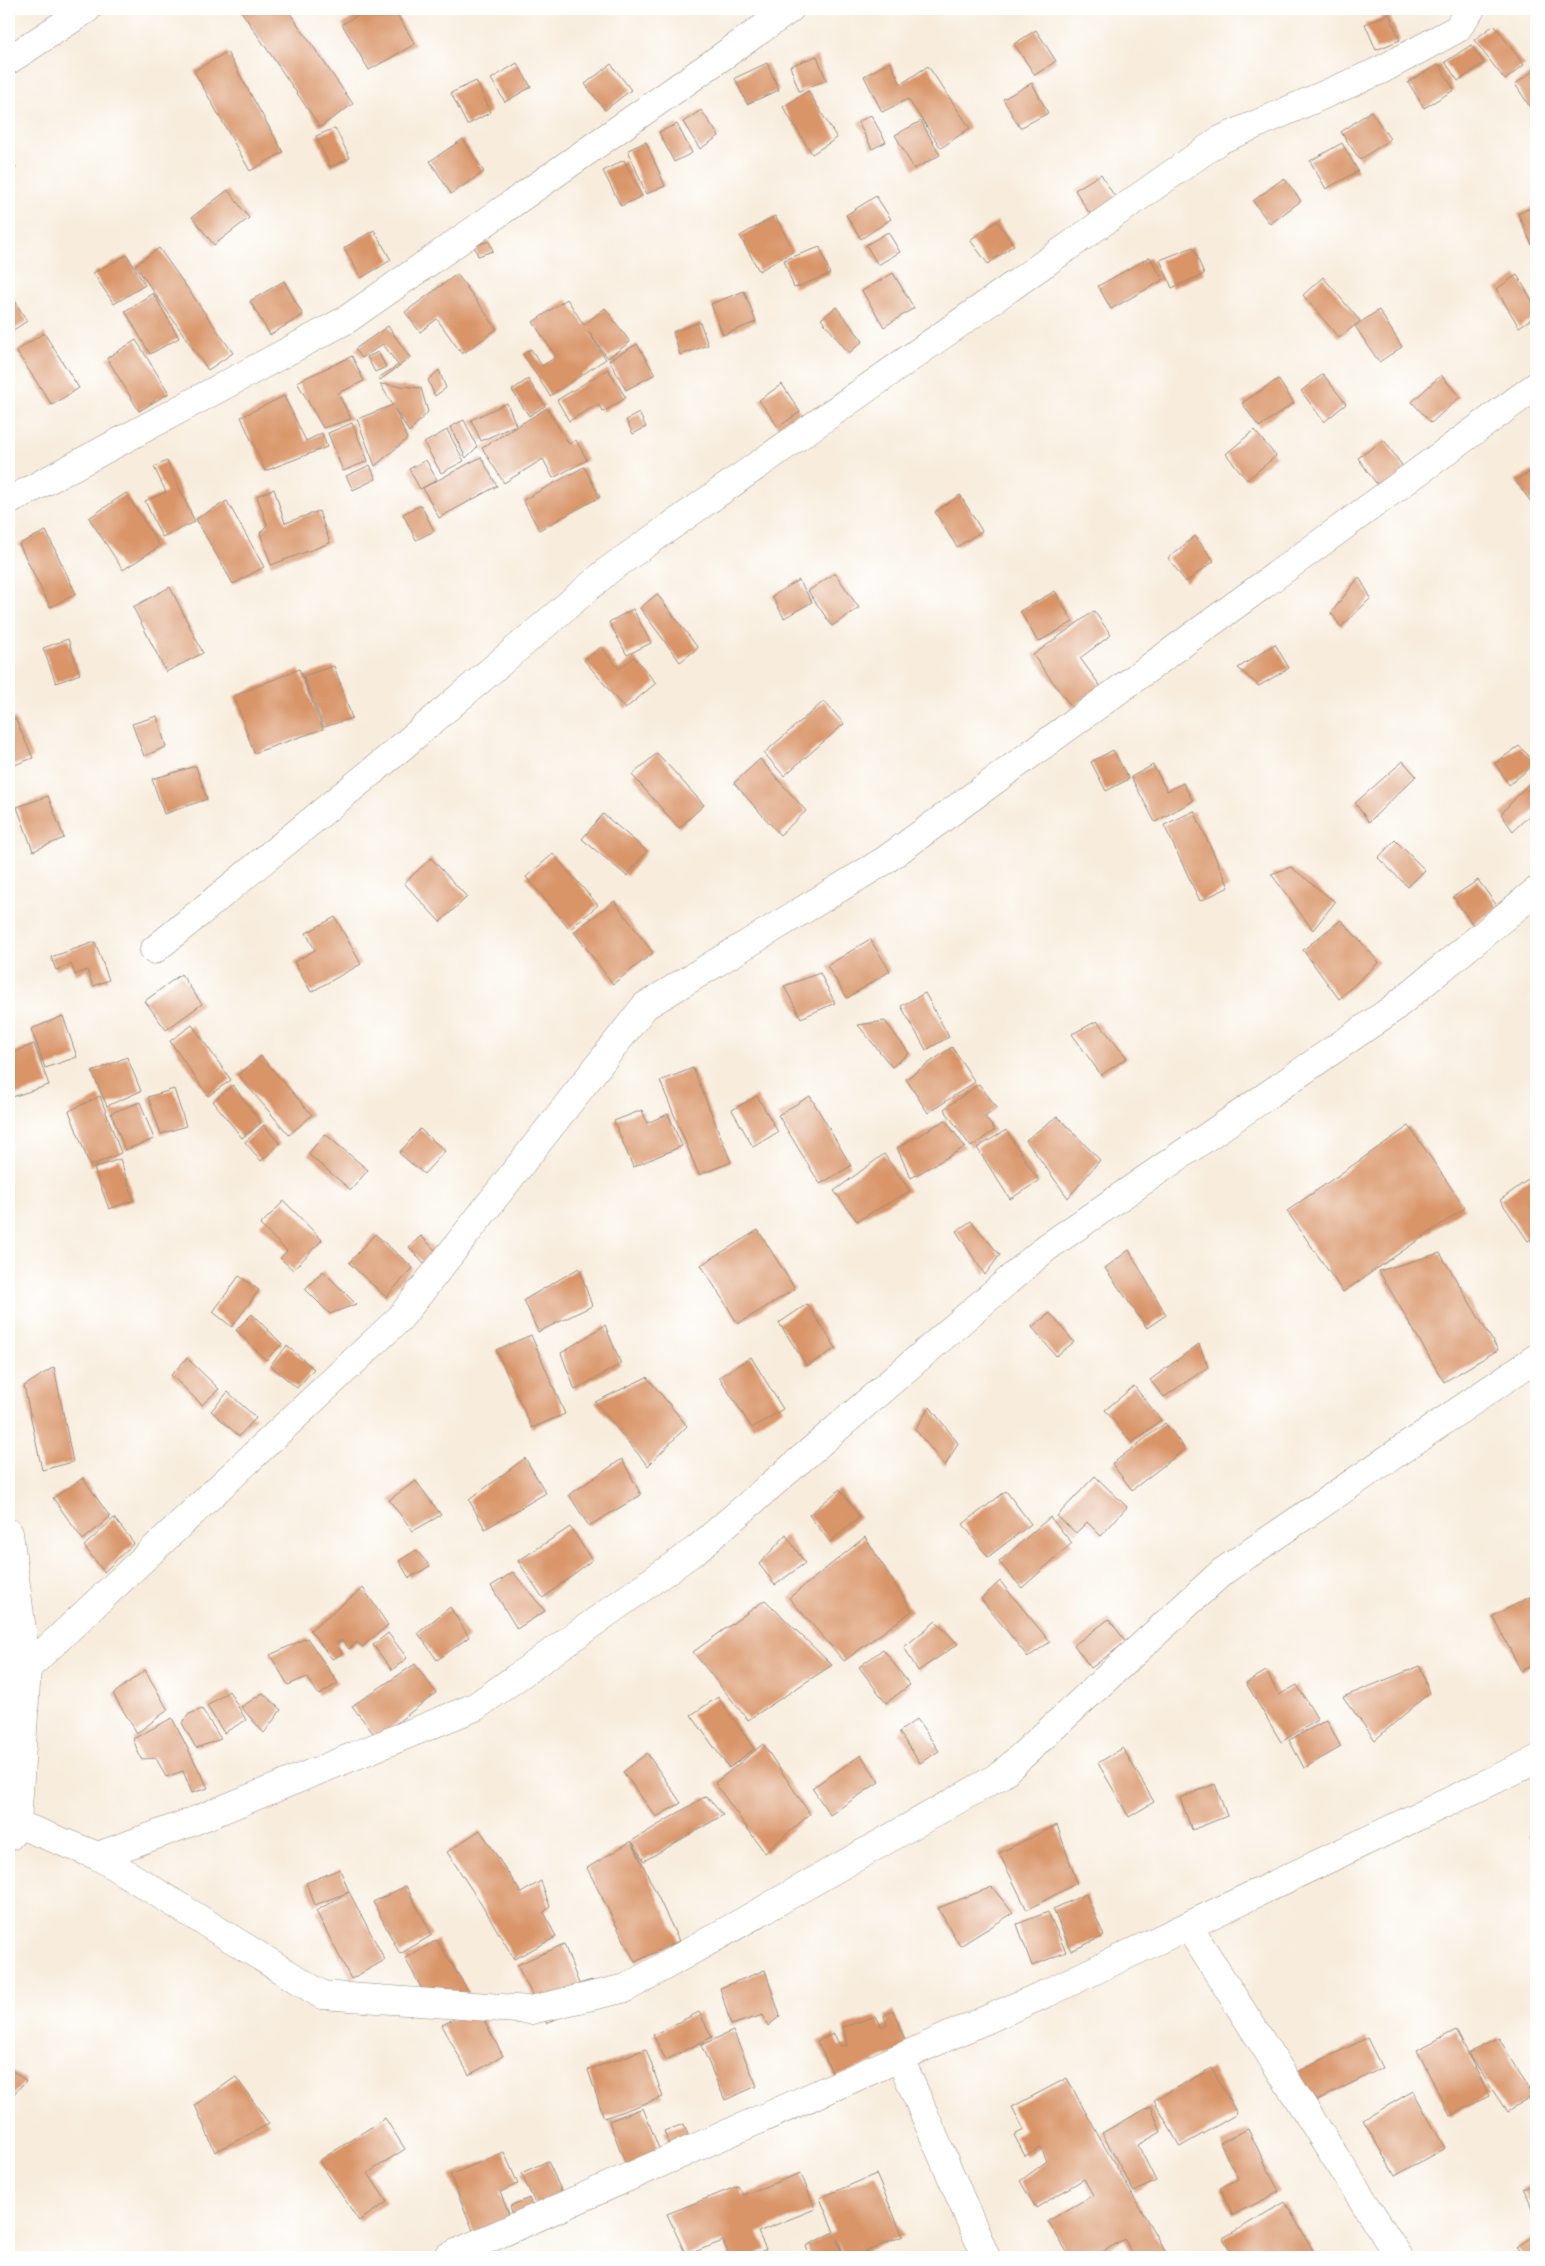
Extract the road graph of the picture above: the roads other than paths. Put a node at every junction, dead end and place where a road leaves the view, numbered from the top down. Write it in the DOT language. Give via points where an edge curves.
graph roads {
  1 [pos="87,9"];
  2 [pos="790,9"];
  3 [pos="1471,9"];
  4 [pos="9,60"];
  5 [pos="1536,386"];
  6 [pos="9,501"];
  7 [pos="1536,892"];
  8 [pos="154,950"];
  9 [pos="1536,1358"];
  10 [pos="9,1533"];
  11 [pos="27,1668"];
  12 [pos="1536,1760"];
  13 [pos="11,1827"];
  14 [pos="98,1856"];
  15 [pos="1188,1926"];
  16 [pos="900,2058"];
  17 [pos="447,2257"];
  18 [pos="986,2257"];
  19 [pos="1399,2257"];
  1 -- 4 [label="street"];
  2 -- 6 [label="street" via="346,320"];
  3 -- 8 [label="street" via="1457,29 1381,70 1220,140 610,569"];
  5 -- 11 [label="street" via="884,861 645,1006 400,1318"];
  7 -- 14 [label="street" via="1391,1010 1046,1248 697,1549 475,1707 189,1823"];
  9 -- 14 [label="street" via="1222,1572 1001,1775 626,1988 531,2010 322,1995"];
  10 -- 11 [label="street"];
  11 -- 13 [label="street"];
  12 -- 15 [label="street"];
  13 -- 14 [label="street"];
  15 -- 16 [label="street"];
  15 -- 19 [label="street"];
  16 -- 17 [label="street"];
  16 -- 18 [label="street"];
}
